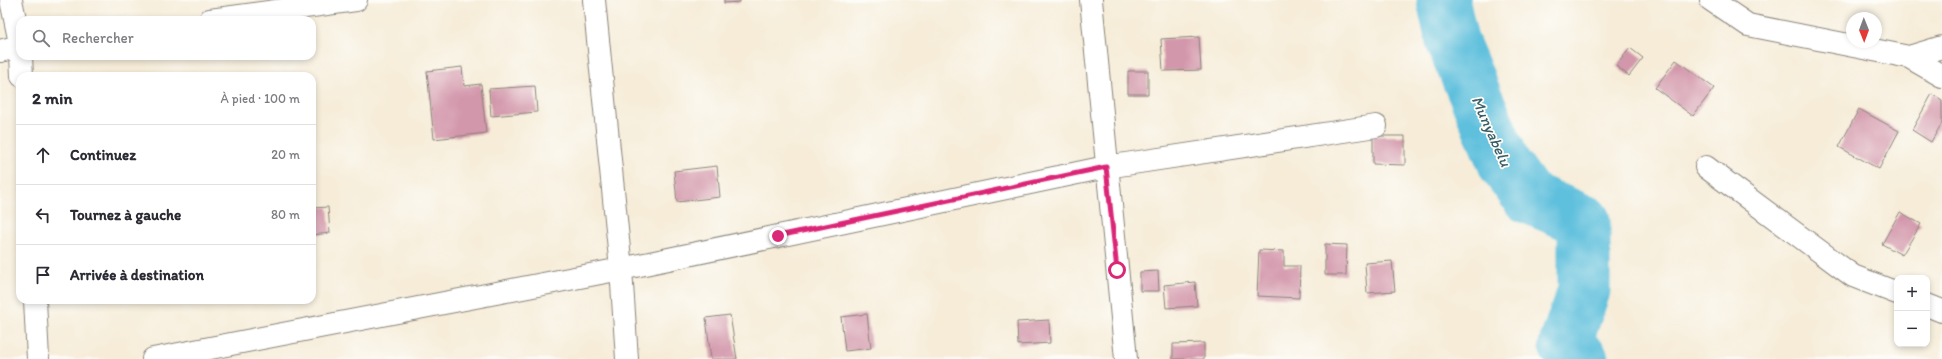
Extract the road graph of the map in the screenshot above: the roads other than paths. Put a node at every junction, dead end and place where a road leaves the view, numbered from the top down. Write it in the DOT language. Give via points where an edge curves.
graph roads {
  1 [pos="11,0"];
  2 [pos="356,0"];
  3 [pos="594,0"];
  4 [pos="1091,0"];
  5 [pos="1711,0"];
  6 [pos="239,16"];
  7 [pos="16,25"];
  8 [pos="16,46"];
  9 [pos="1942,48"];
  10 [pos="0,51"];
  11 [pos="1909,57"];
  12 [pos="21,60"];
  13 [pos="22,72"];
  14 [pos="1942,76"];
  15 [pos="1376,126"];
  16 [pos="1106,167"];
  17 [pos="1706,167"];
  18 [pos="621,269"];
  19 [pos="1894,292"];
  20 [pos="35,304"];
  21 [pos="1930,306"];
  22 [pos="1942,310"];
  23 [pos="38,359"];
  24 [pos="153,359"];
  25 [pos="627,359"];
  26 [pos="1126,359"];
  1 -- 7 [label="street"];
  2 -- 6 [label="street"];
  3 -- 18 [label="street"];
  4 -- 16 [label="street"];
  5 -- 11 [label="street" via="1748,25"];
  8 -- 10 [label="street"];
  9 -- 11 [label="street"];
  11 -- 14 [label="street"];
  12 -- 13 [label="street"];
  15 -- 16 [label="street"];
  16 -- 18 [label="street"];
  16 -- 26 [label="street"];
  17 -- 19 [label="street" via="1853,276"];
  18 -- 24 [label="street"];
  18 -- 25 [label="street"];
  20 -- 23 [label="street"];
  21 -- 22 [label="street"];
}
